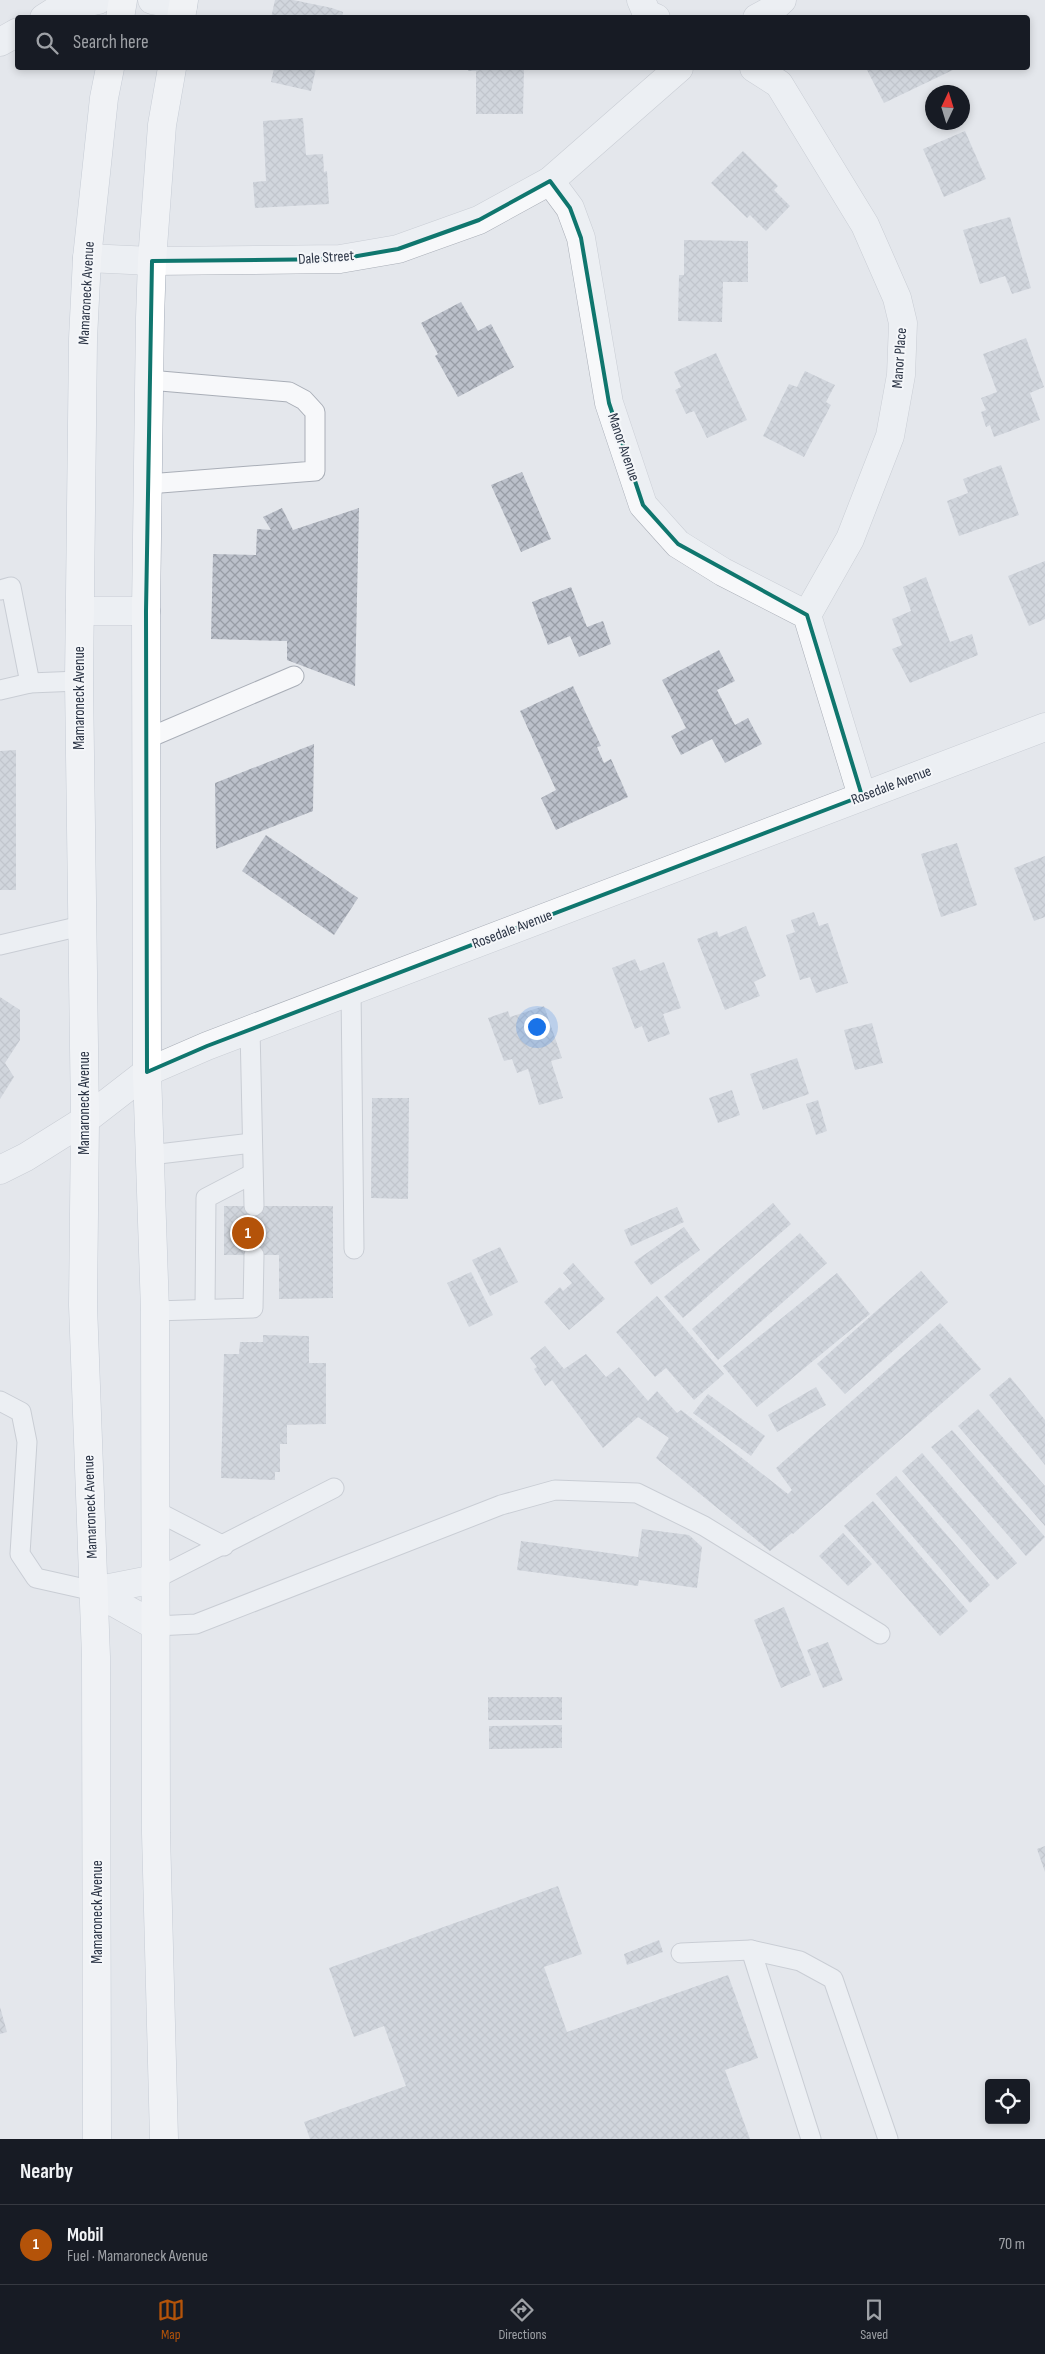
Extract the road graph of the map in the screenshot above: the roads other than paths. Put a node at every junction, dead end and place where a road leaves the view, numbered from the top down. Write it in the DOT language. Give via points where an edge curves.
graph roads {
  1 [pos="98,0"];
  2 [pos="123,0"];
  3 [pos="152,0"];
  4 [pos="641,0"];
  5 [pos="782,0"];
  6 [pos="182,8"];
  7 [pos="49,15"];
  8 [pos="120,15"];
  9 [pos="649,15"];
  10 [pos="763,15"];
  11 [pos="15,34"];
  12 [pos="0,42"];
  13 [pos="110,70"];
  14 [pos="172,70"];
  15 [pos="677,70"];
  16 [pos="757,70"];
  17 [pos="550,181"];
  18 [pos="87,258"];
  19 [pos="152,261"];
  20 [pos="149,380"];
  21 [pos="148,484"];
  22 [pos="0,590"];
  23 [pos="80,611"];
  24 [pos="146,612"];
  25 [pos="807,615"];
  26 [pos="294,676"];
  27 [pos="79,681"];
  28 [pos="30,683"];
  29 [pos="0,690"];
  30 [pos="1045,726"];
  31 [pos="146,739"];
  32 [pos="862,796"];
  33 [pos="81,926"];
  34 [pos="0,945"];
  35 [pos="351,990"];
  36 [pos="250,1029"];
  37 [pos="147,1072"];
  38 [pos="85,1120"];
  39 [pos="252,1143"];
  40 [pos="150,1155"];
  41 [pos="0,1170"];
  42 [pos="252,1174"];
  43 [pos="254,1206"];
  44 [pos="354,1249"];
  45 [pos="254,1255"];
  46 [pos="205,1309"];
  47 [pos="155,1311"];
  48 [pos="0,1401"];
  49 [pos="334,1488"];
  50 [pos="154,1510"];
  51 [pos="224,1546"];
  52 [pos="156,1579"];
  53 [pos="94,1591"];
  54 [pos="156,1626"];
  55 [pos="880,1634"];
  56 [pos="751,1950"];
  57 [pos="681,1953"];
  58 [pos="97,2139"];
  59 [pos="164,2139"];
  60 [pos="811,2139"];
  61 [pos="888,2139"];
  1 -- 7 [label="street" via="60,8"];
  2 -- 8 [label="main road"];
  3 -- 6 [label="street"];
  4 -- 9 [label="street"];
  5 -- 10 [label="street"];
  11 -- 12 [label="street"];
  13 -- 18 [label="main road, Mamaroneck Avenue"];
  14 -- 19 [label="main road" via="162,125"];
  15 -- 17 [label="street"];
  16 -- 25 [label="street, Manor Place" via="780,84 865,225 897,298 902,323 901,375 890,436 850,539"];
  17 -- 19 [label="street, Dale Street" via="479,220 398,248 340,259"];
  17 -- 25 [label="street, Manor Avenue" via="570,208 581,238 609,403 643,505 678,544 723,572"];
  18 -- 19 [label="street, Dale Street"];
  18 -- 23 [label="main road, Mamaroneck Avenue"];
  19 -- 20 [label="main road"];
  20 -- 21 [label="main road"];
  20 -- 21 [label="lane" via="258,388 289,392 304,400 315,412 315,471"];
  21 -- 24 [label="main road"];
  22 -- 28 [label="lane" via="11,587"];
  23 -- 24 [label="street"];
  23 -- 27 [label="main road, Mamaroneck Avenue"];
  24 -- 31 [label="main road"];
  25 -- 32 [label="street"];
  26 -- 31 [label="lane"];
  27 -- 28 [label="lane"];
  27 -- 33 [label="main road, Mamaroneck Avenue"];
  28 -- 29 [label="lane"];
  30 -- 32 [label="street, Rosedale Avenue"];
  31 -- 37 [label="main road"];
  32 -- 35 [label="street, Rosedale Avenue"];
  33 -- 34 [label="lane"];
  33 -- 38 [label="main road, Mamaroneck Avenue"];
  35 -- 36 [label="street, Rosedale Avenue"];
  35 -- 44 [label="lane"];
  36 -- 37 [label="street, Rosedale Avenue"];
  36 -- 39 [label="lane"];
  37 -- 38 [label="street, Rosedale Avenue"];
  37 -- 40 [label="main road"];
  38 -- 41 [label="street, Rosedale Avenue"];
  38 -- 53 [label="main road, Mamaroneck Avenue" via="83,1305"];
  39 -- 40 [label="lane"];
  39 -- 42 [label="lane"];
  40 -- 47 [label="main road"];
  42 -- 43 [label="lane"];
  42 -- 46 [label="lane" via="206,1198"];
  45 -- 46 [label="lane" via="253,1308"];
  46 -- 47 [label="lane"];
  47 -- 50 [label="main road"];
  48 -- 53 [label="lane" via="21,1412 27,1442 20,1554 36,1578"];
  49 -- 51 [label="lane"];
  50 -- 51 [label="lane"];
  50 -- 52 [label="main road"];
  51 -- 52 [label="lane"];
  52 -- 53 [label="street"];
  52 -- 54 [label="main road"];
  53 -- 54 [label="street"];
  53 -- 58 [label="main road, Mamaroneck Avenue"];
  54 -- 55 [label="lane" via="196,1624 500,1505 555,1490 636,1493 704,1526"];
  54 -- 59 [label="main road" via="156,1833"];
  56 -- 57 [label="lane"];
  56 -- 60 [label="lane"];
  56 -- 61 [label="lane" via="800,1961 833,1979"];
}
